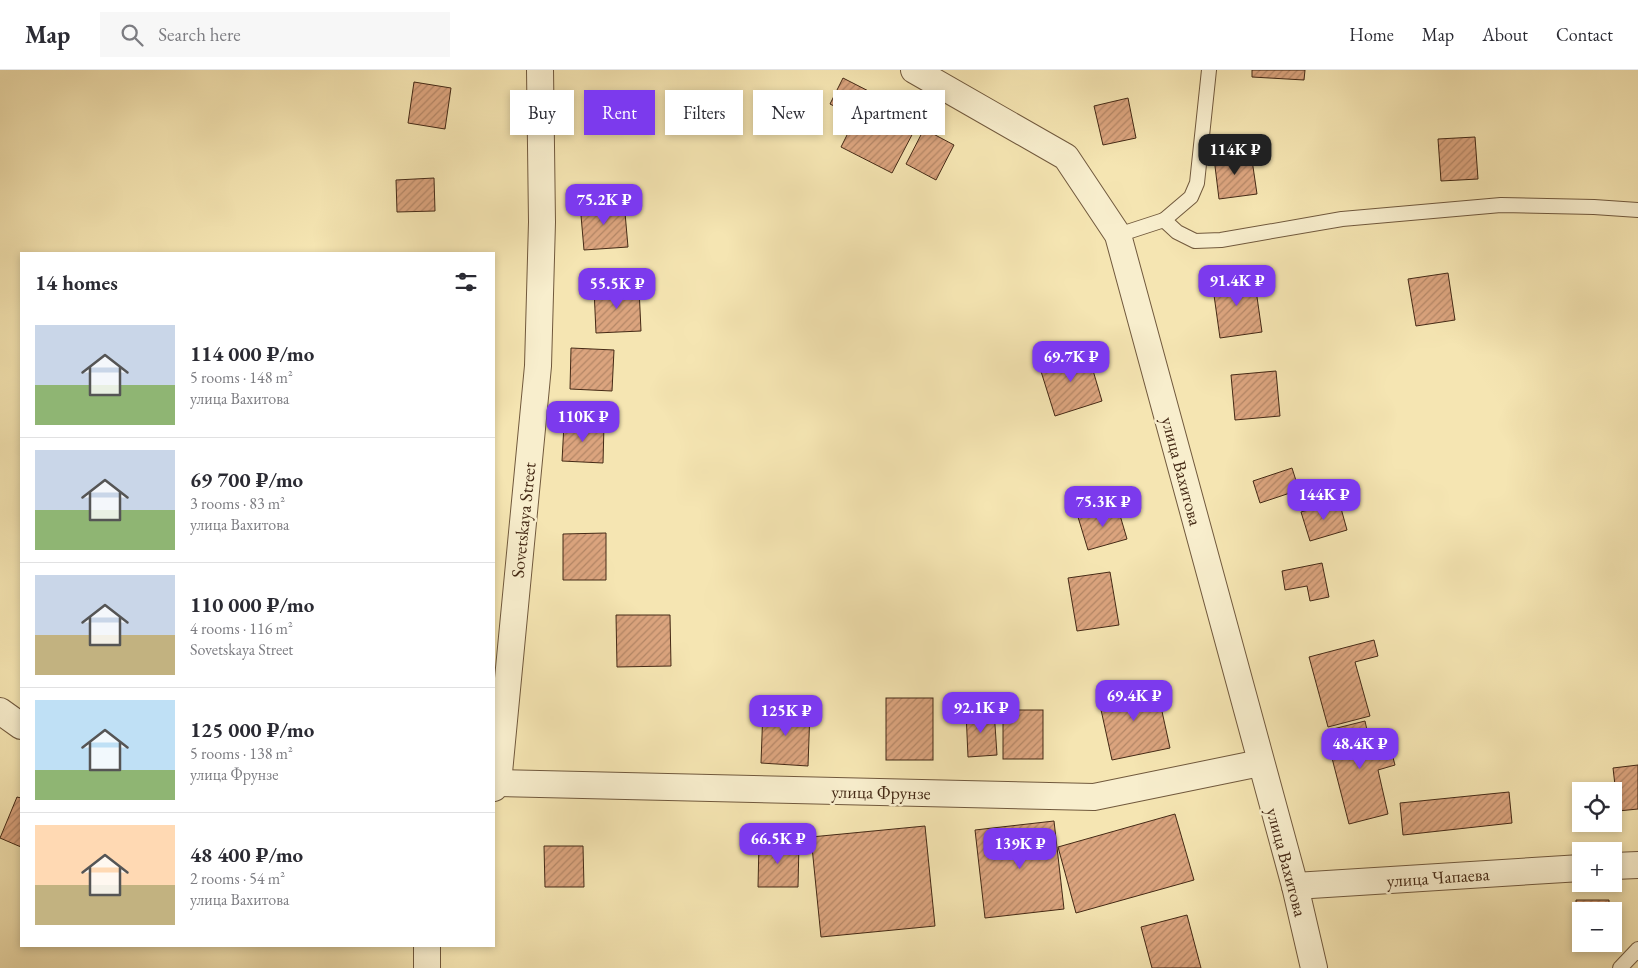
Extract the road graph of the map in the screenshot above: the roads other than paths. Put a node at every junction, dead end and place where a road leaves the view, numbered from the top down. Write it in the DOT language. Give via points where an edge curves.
graph roads {
  1 [pos="540,70"];
  2 [pos="914,70"];
  3 [pos="1208,70"];
  4 [pos="1638,210"];
  5 [pos="1164,220"];
  6 [pos="1118,235"];
  7 [pos="0,711"];
  8 [pos="20,725"];
  9 [pos="1260,762"];
  10 [pos="496,785"];
  11 [pos="1638,865"];
  12 [pos="1622,866"];
  13 [pos="1572,869"];
  14 [pos="1295,886"];
  15 [pos="427,947"];
  16 [pos="1638,949"];
  17 [pos="427,968"];
  18 [pos="1314,968"];
  19 [pos="1620,968"];
  1 -- 10 [label="street, Sovetskaya Street" via="542,222 538,366"];
  2 -- 6 [label="street, улица Вахитова" via="1066,157"];
  3 -- 5 [label="lane" via="1197,183 1192,197"];
  4 -- 5 [label="lane" via="1501,205 1342,219 1221,240 1195,240 1177,232"];
  5 -- 6 [label="lane"];
  6 -- 9 [label="street, улица Вахитова"];
  7 -- 8 [label="street"];
  9 -- 10 [label="street, улица Фрунзе" via="1094,796"];
  9 -- 14 [label="street, улица Вахитова"];
  11 -- 12 [label="street"];
  13 -- 14 [label="street, улица Чапаева"];
  14 -- 18 [label="street, улица Вахитова"];
  15 -- 17 [label="street"];
  16 -- 19 [label="lane"];
}
